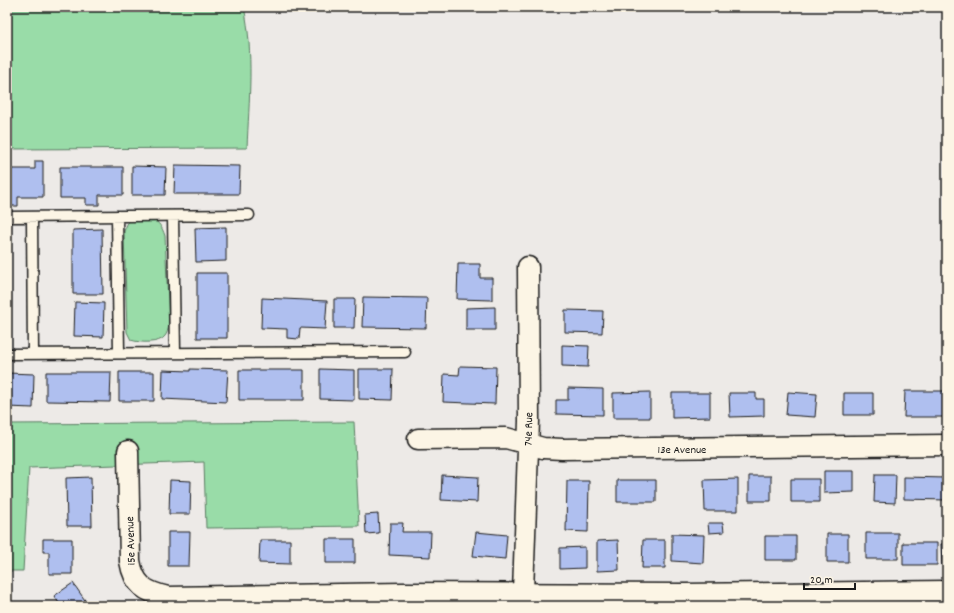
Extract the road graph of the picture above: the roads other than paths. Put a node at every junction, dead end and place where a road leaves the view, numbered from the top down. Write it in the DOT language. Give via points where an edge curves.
graph roads {
  1 [pos="249,215"];
  2 [pos="117,216"];
  3 [pos="173,216"];
  4 [pos="7,217"];
  5 [pos="32,217"];
  6 [pos="528,267"];
  7 [pos="405,352"];
  8 [pos="119,353"];
  9 [pos="174,353"];
  10 [pos="7,354"];
  11 [pos="33,354"];
  12 [pos="418,439"];
  13 [pos="528,444"];
  14 [pos="947,445"];
  15 [pos="128,452"];
  16 [pos="947,591"];
  17 [pos="523,592"];
  18 [pos="440,600"];
  1 -- 3 [label="lane"];
  2 -- 3 [label="lane"];
  2 -- 5 [label="lane"];
  2 -- 8 [label="lane"];
  3 -- 9 [label="lane"];
  4 -- 5 [label="lane"];
  5 -- 11 [label="lane"];
  6 -- 13 [label="street, 74e Rue"];
  7 -- 9 [label="lane"];
  8 -- 9 [label="lane"];
  8 -- 11 [label="lane"];
  10 -- 11 [label="lane"];
  12 -- 13 [label="street, 13e Avenue" via="506,438"];
  13 -- 14 [label="street, 13e Avenue" via="562,449"];
  13 -- 17 [label="street, 74e Rue"];
  15 -- 18 [label="street, 15e Avenue" via="132,573 136,582 155,594 168,597"];
  16 -- 17 [label="street, 15e Avenue" via="685,594"];
  17 -- 18 [label="street, 15e Avenue"];
}
